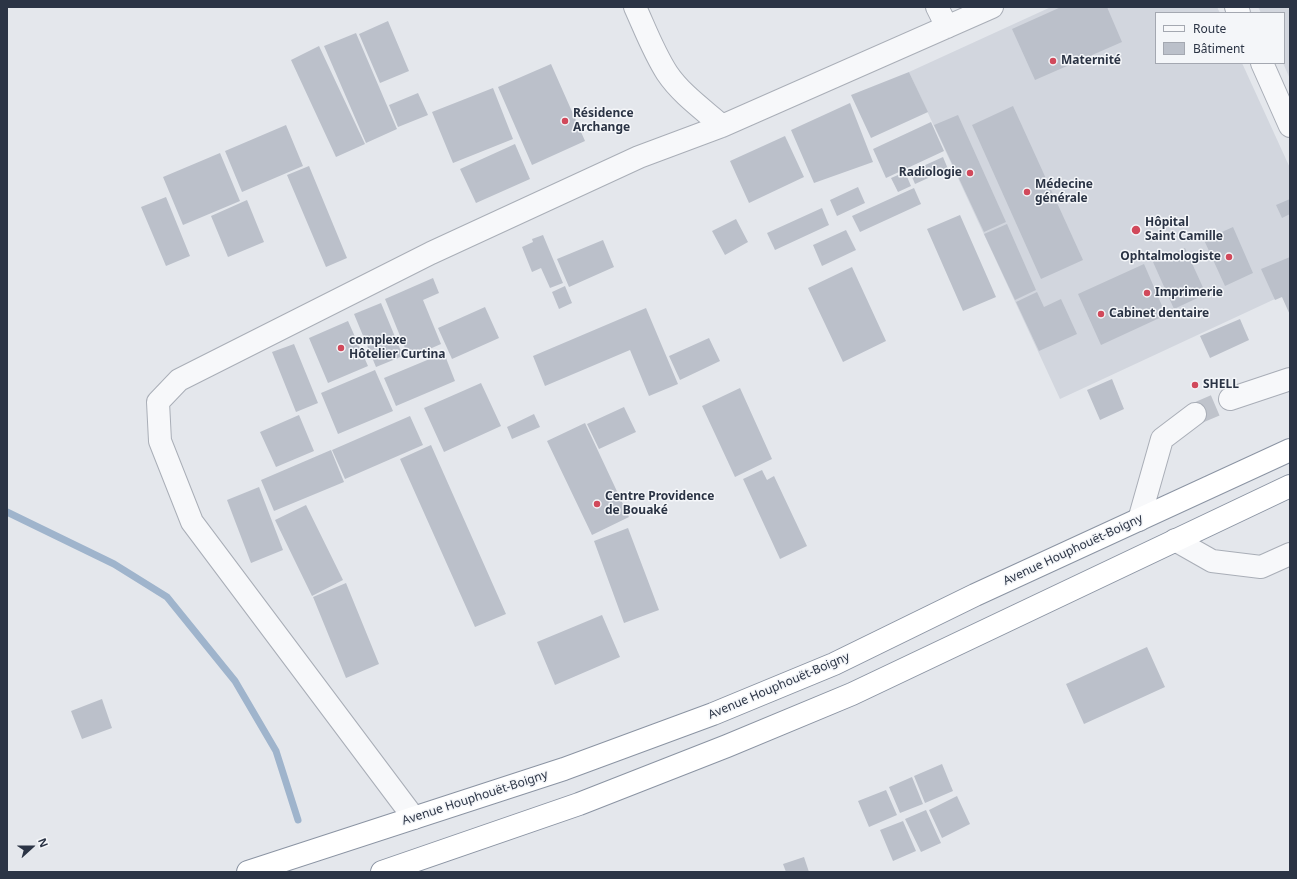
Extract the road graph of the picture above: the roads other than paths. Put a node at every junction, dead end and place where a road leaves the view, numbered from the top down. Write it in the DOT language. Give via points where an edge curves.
graph roads {
  1 [pos="635,7"];
  2 [pos="937,7"];
  3 [pos="992,7"];
  4 [pos="947,27"];
  5 [pos="1262,64"];
  6 [pos="722,126"];
  7 [pos="1290,126"];
  8 [pos="1290,379"];
  9 [pos="1230,399"];
  10 [pos="1195,414"];
  11 [pos="1290,450"];
  12 [pos="1290,486"];
  13 [pos="1139,520"];
  14 [pos="1175,540"];
  15 [pos="1290,554"];
  16 [pos="414,818"];
  17 [pos="248,872"];
  18 [pos="382,872"];
  1 -- 6 [label="street" via="668,74"];
  2 -- 4 [label="street"];
  3 -- 4 [label="street"];
  4 -- 6 [label="street"];
  5 -- 7 [label="street"];
  6 -- 16 [label="street" via="639,158 431,254 179,380 158,402 160,440 192,522"];
  8 -- 9 [label="street"];
  10 -- 13 [label="street" via="1162,439"];
  11 -- 13 [label="highway, Avenue Houphouët-Boigny"];
  12 -- 14 [label="highway"];
  13 -- 16 [label="highway, Avenue Houphouët-Boigny" via="975,595 834,664 713,714 564,769"];
  14 -- 15 [label="street" via="1212,561 1261,567"];
  14 -- 18 [label="highway" via="852,694 579,804"];
  16 -- 17 [label="highway, Avenue Houphouët-Boigny"];
}
